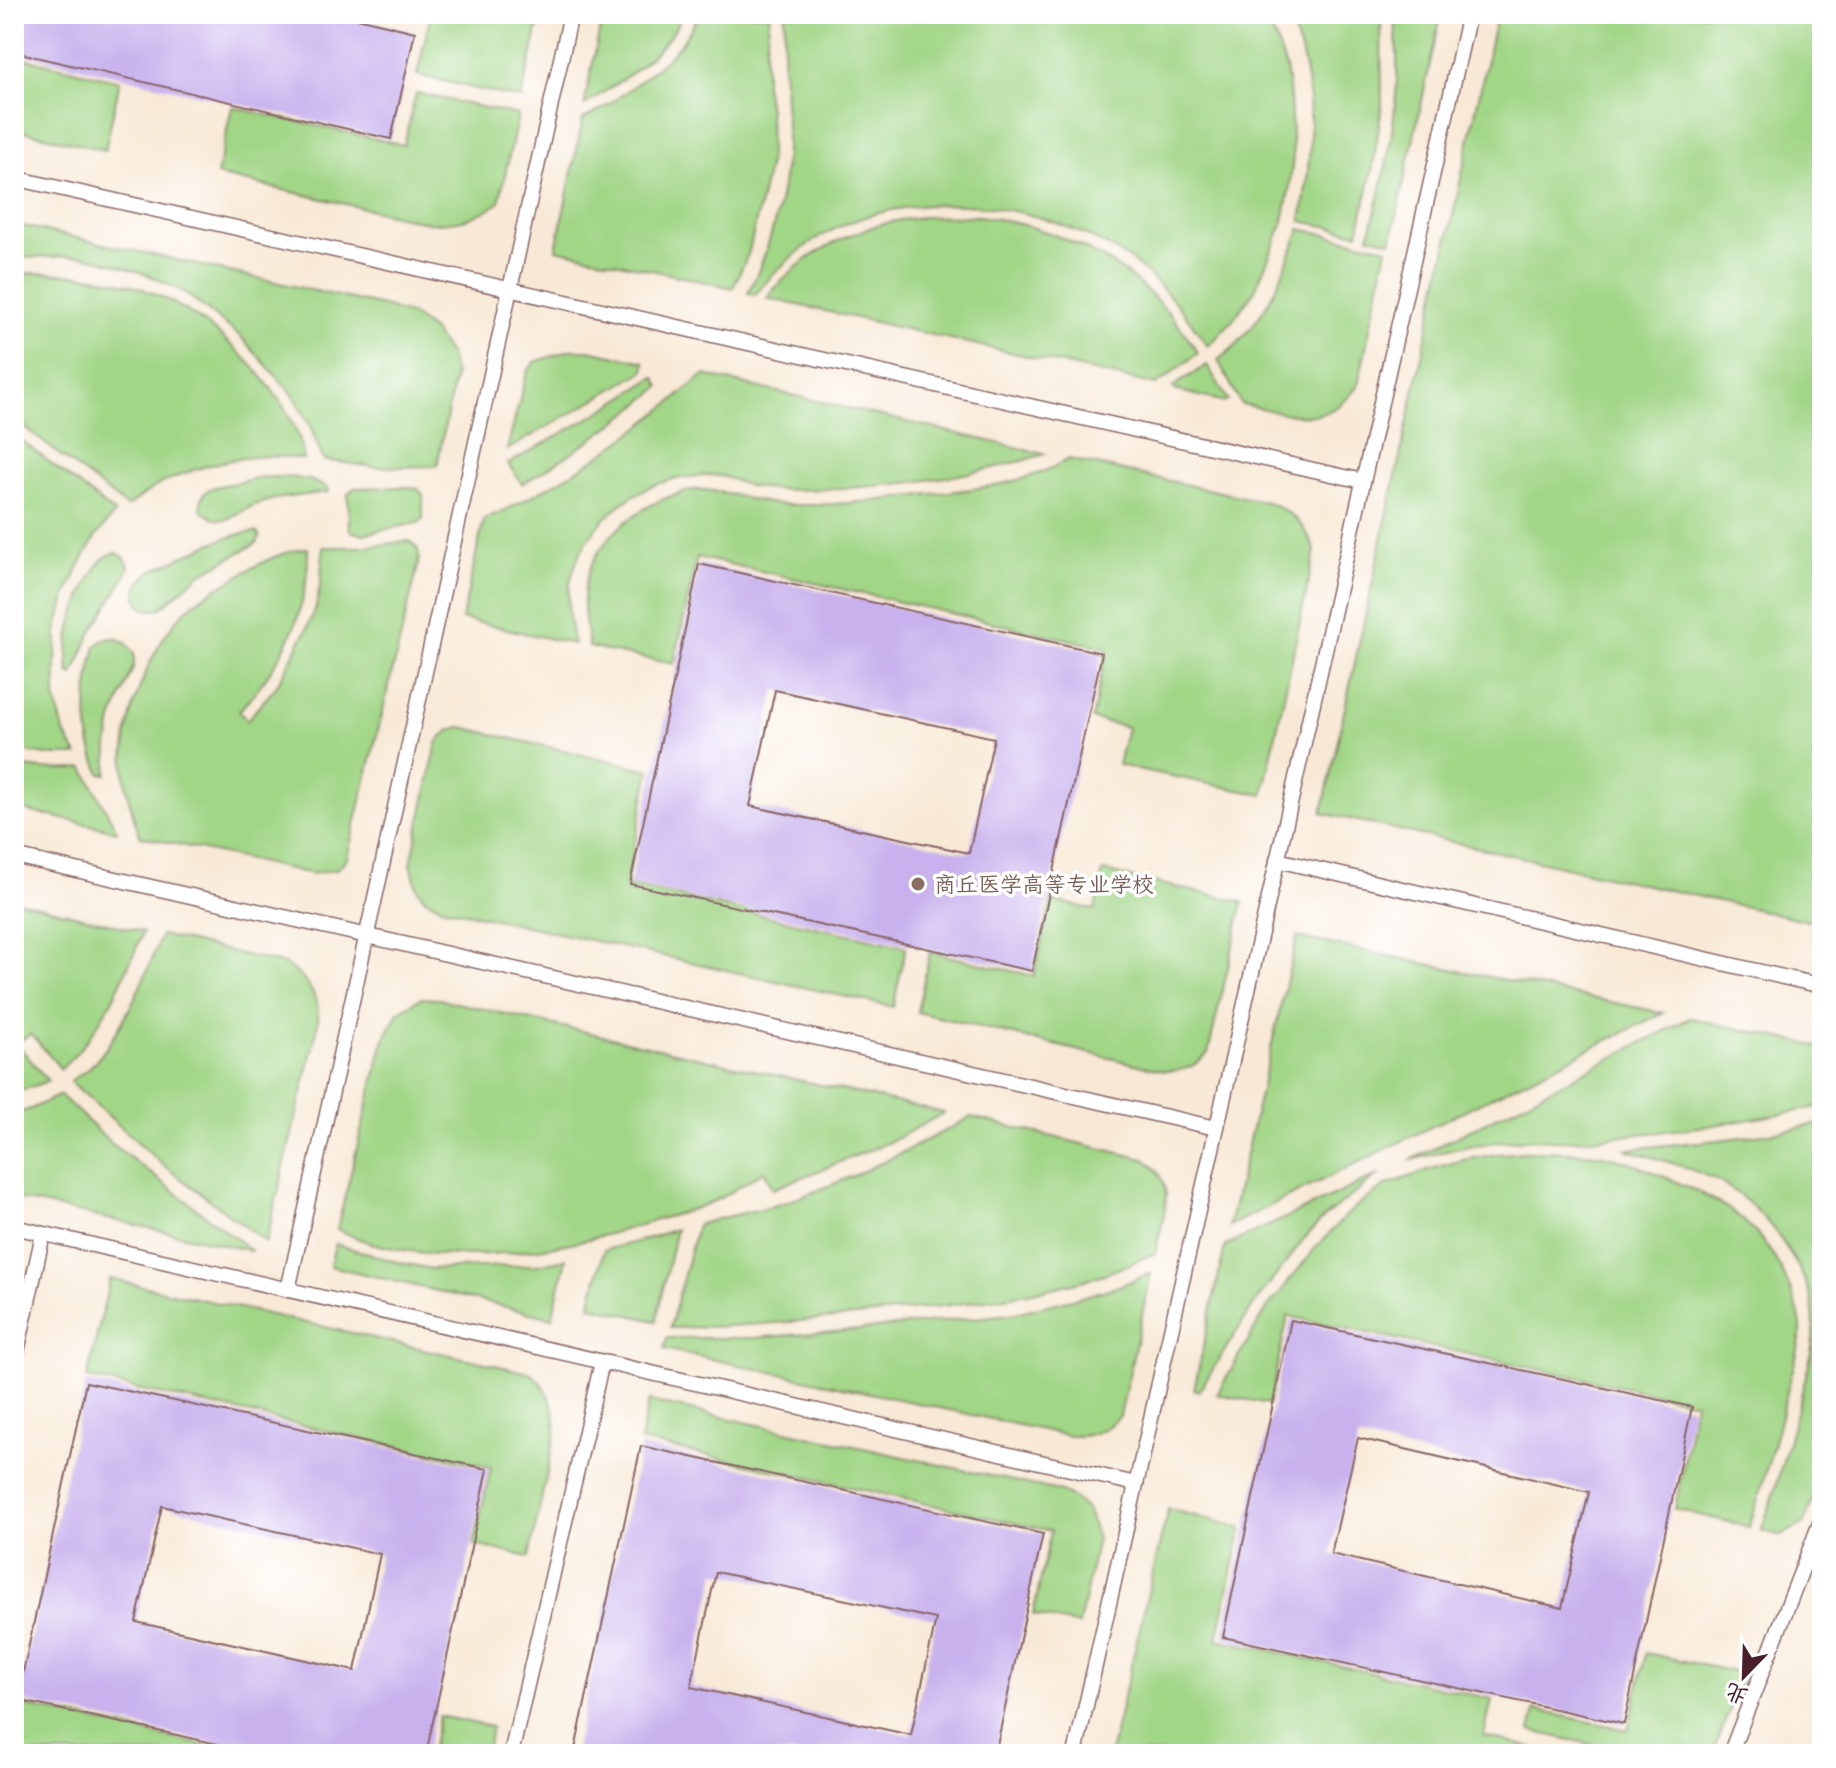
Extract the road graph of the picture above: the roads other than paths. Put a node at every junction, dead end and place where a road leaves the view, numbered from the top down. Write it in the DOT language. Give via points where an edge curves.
graph roads {
  1 [pos="571,14"];
  2 [pos="1469,14"];
  3 [pos="14,178"];
  4 [pos="509,289"];
  5 [pos="1363,481"];
  6 [pos="14,856"];
  7 [pos="1277,860"];
  8 [pos="368,936"];
  9 [pos="1822,986"];
  10 [pos="1216,1128"];
  11 [pos="14,1227"];
  12 [pos="43,1234"];
  13 [pos="288,1290"];
  14 [pos="602,1362"];
  15 [pos="14,1365"];
  16 [pos="1136,1484"];
  17 [pos="1822,1518"];
  18 [pos="511,1754"];
  19 [pos="1075,1754"];
  20 [pos="1730,1754"];
  1 -- 4 [label="lane"];
  2 -- 5 [label="lane"];
  3 -- 4 [label="lane"];
  4 -- 5 [label="lane"];
  4 -- 8 [label="lane"];
  5 -- 7 [label="lane"];
  6 -- 8 [label="lane"];
  7 -- 9 [label="lane"];
  7 -- 10 [label="lane"];
  8 -- 10 [label="lane"];
  8 -- 13 [label="lane"];
  10 -- 16 [label="lane"];
  11 -- 12 [label="lane"];
  12 -- 13 [label="lane"];
  12 -- 15 [label="lane"];
  13 -- 14 [label="lane"];
  14 -- 16 [label="lane"];
  14 -- 18 [label="lane"];
  16 -- 19 [label="lane"];
  17 -- 20 [label="lane"];
}
